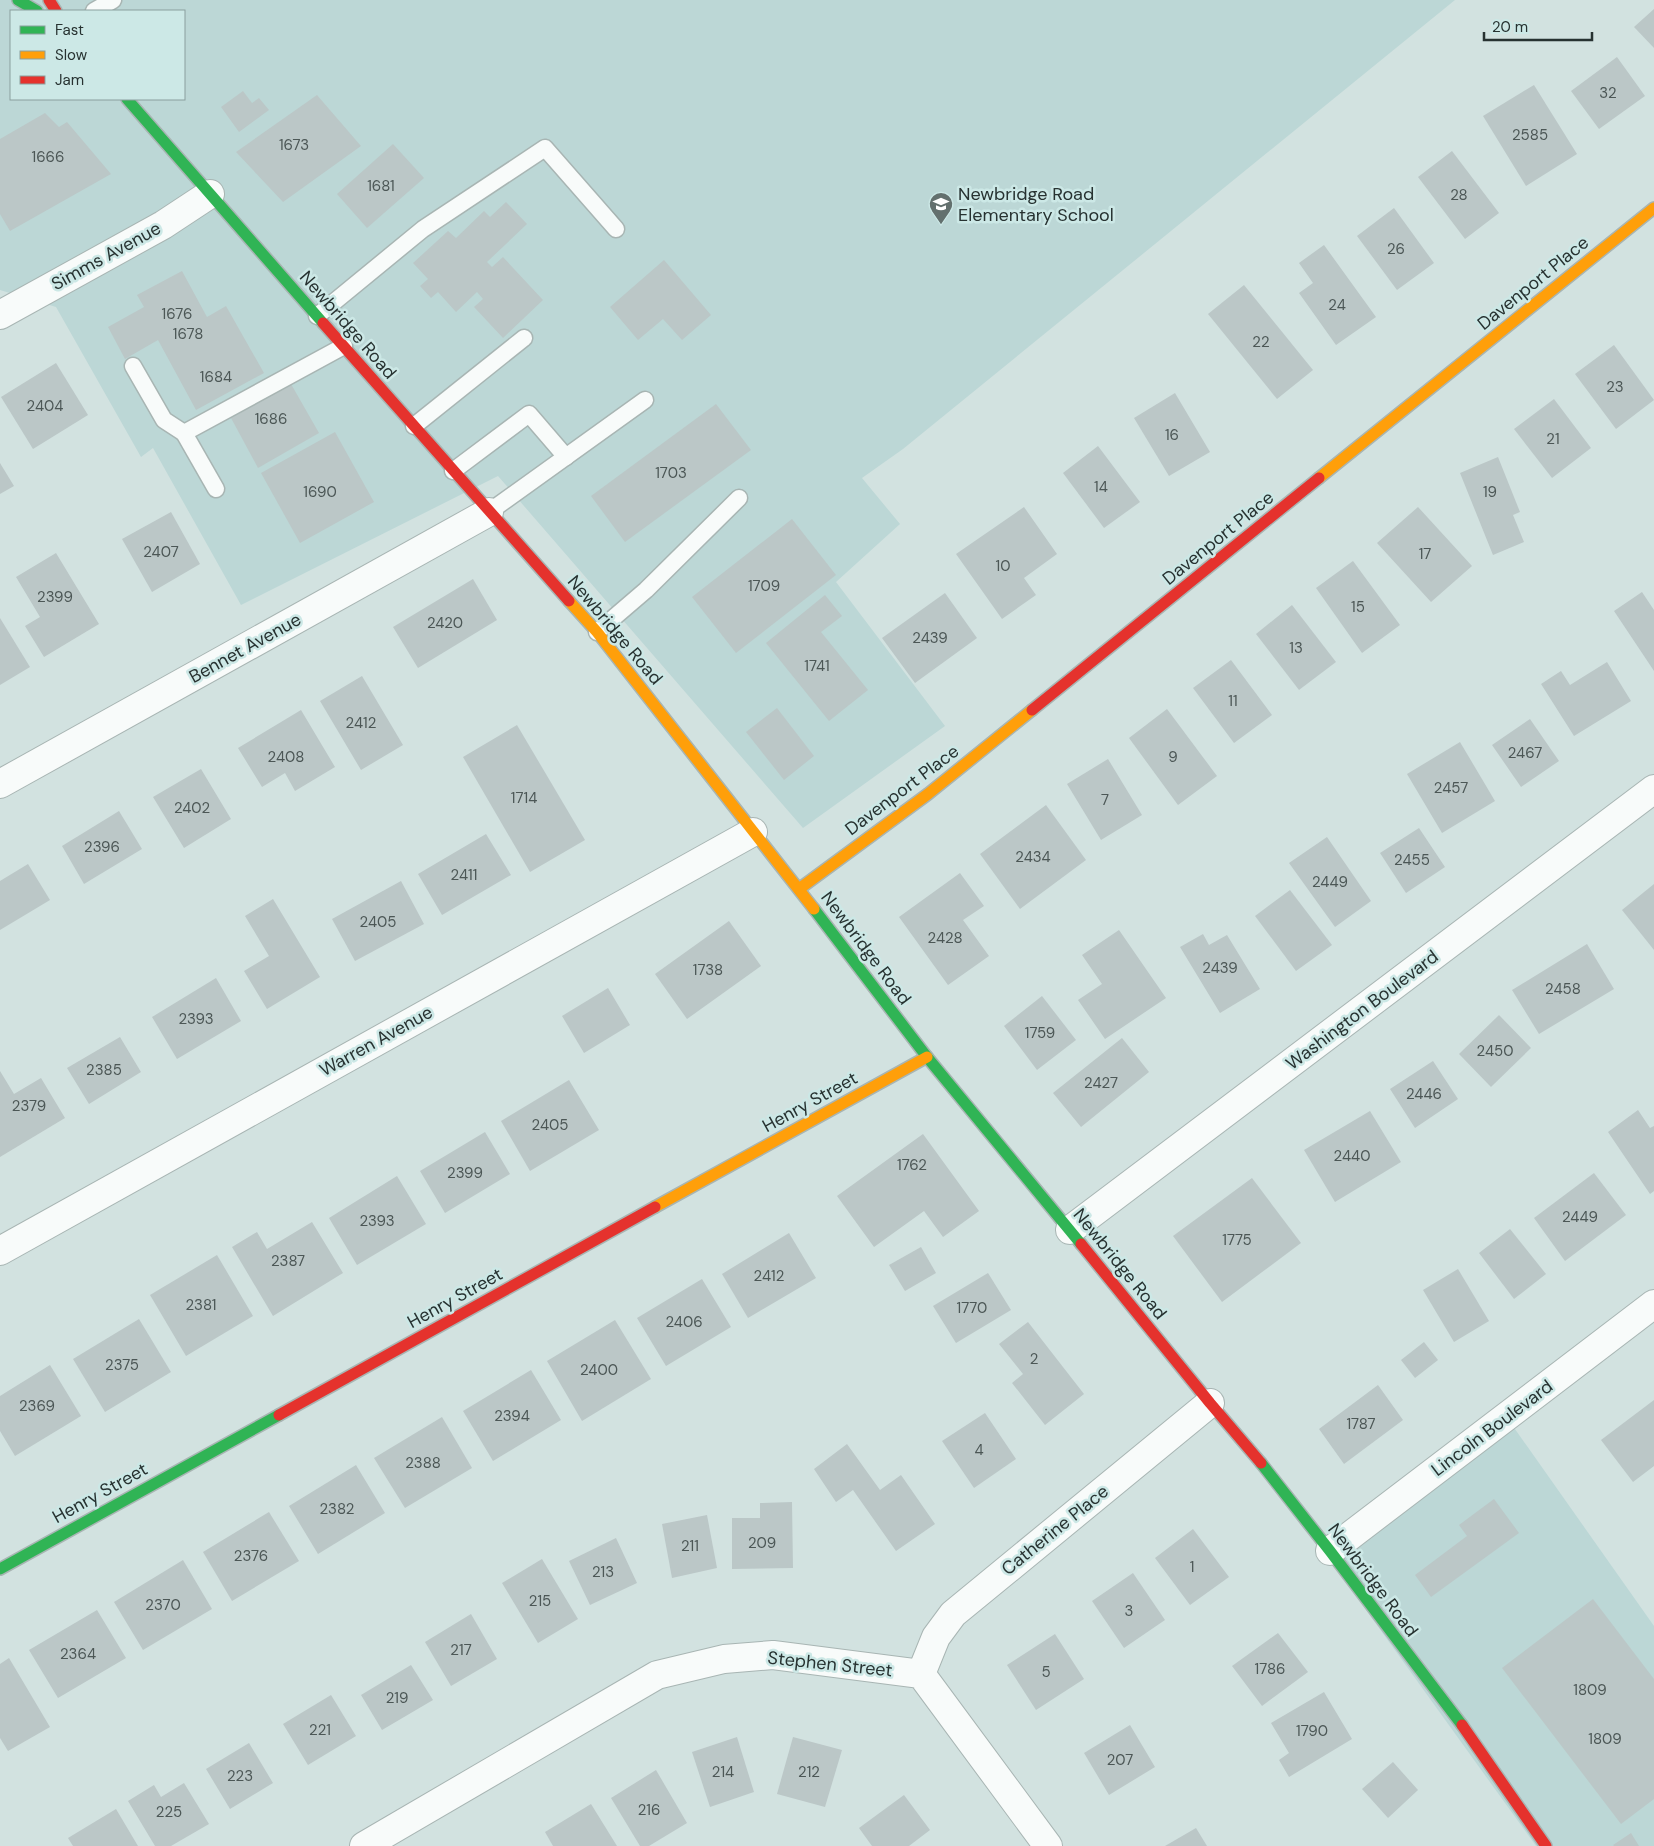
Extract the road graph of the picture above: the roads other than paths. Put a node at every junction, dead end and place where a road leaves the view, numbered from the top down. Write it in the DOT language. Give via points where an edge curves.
graph roads {
  1 [pos="18,0"];
  2 [pos="113,0"];
  3 [pos="35,10"];
  4 [pos="96,10"];
  5 [pos="128,100"];
  6 [pos="210,194"];
  7 [pos="1654,208"];
  8 [pos="616,229"];
  9 [pos="0,315"];
  10 [pos="317,316"];
  11 [pos="524,338"];
  12 [pos="344,346"];
  13 [pos="133,366"];
  14 [pos="645,400"];
  15 [pos="414,426"];
  16 [pos="184,433"];
  17 [pos="566,457"];
  18 [pos="453,471"];
  19 [pos="216,489"];
  20 [pos="738,498"];
  21 [pos="490,512"];
  22 [pos="597,632"];
  23 [pos="0,784"];
  24 [pos="1654,789"];
  25 [pos="753,832"];
  26 [pos="799,889"];
  27 [pos="927,1057"];
  28 [pos="1070,1230"];
  29 [pos="0,1250"];
  30 [pos="1654,1304"];
  31 [pos="1210,1403"];
  32 [pos="1330,1551"];
  33 [pos="0,1569"];
  34 [pos="921,1674"];
  35 [pos="364,1846"];
  36 [pos="1048,1846"];
  37 [pos="1546,1846"];
  1 -- 3 [label="main road"];
  2 -- 4 [label="lane"];
  5 -- 6 [label="main road, Newbridge Road"];
  6 -- 9 [label="street, Simms Avenue" via="163,225"];
  6 -- 10 [label="main road, Newbridge Road"];
  7 -- 26 [label="main road, Davenport Place" via="928,794"];
  8 -- 10 [label="lane" via="545,148 423,229"];
  10 -- 12 [label="main road, Newbridge Road"];
  11 -- 15 [label="lane"];
  12 -- 15 [label="main road, Newbridge Road"];
  12 -- 16 [label="lane"];
  13 -- 16 [label="lane" via="164,420"];
  14 -- 17 [label="lane"];
  15 -- 18 [label="main road, Newbridge Road"];
  16 -- 19 [label="lane"];
  17 -- 18 [label="lane" via="529,414"];
  17 -- 21 [label="lane"];
  18 -- 21 [label="main road, Newbridge Road"];
  20 -- 22 [label="lane" via="646,590"];
  21 -- 22 [label="main road, Newbridge Road"];
  21 -- 23 [label="street, Bennet Avenue"];
  22 -- 25 [label="main road, Newbridge Road"];
  24 -- 28 [label="street, Washington Boulevard"];
  25 -- 26 [label="main road, Newbridge Road"];
  25 -- 29 [label="street, Warren Avenue"];
  26 -- 27 [label="main road, Newbridge Road"];
  27 -- 28 [label="main road, Newbridge Road"];
  27 -- 33 [label="main road, Henry Street"];
  28 -- 31 [label="main road, Newbridge Road"];
  30 -- 32 [label="street, Lincoln Boulevard"];
  31 -- 32 [label="main road, Newbridge Road"];
  31 -- 34 [label="street, Catherine Place" via="953,1614 936,1637"];
  32 -- 37 [label="main road, Newbridge Road" via="1482,1752"];
  34 -- 35 [label="street, Stephen Street" via="773,1655 724,1659 657,1675"];
  34 -- 36 [label="street"];
}
